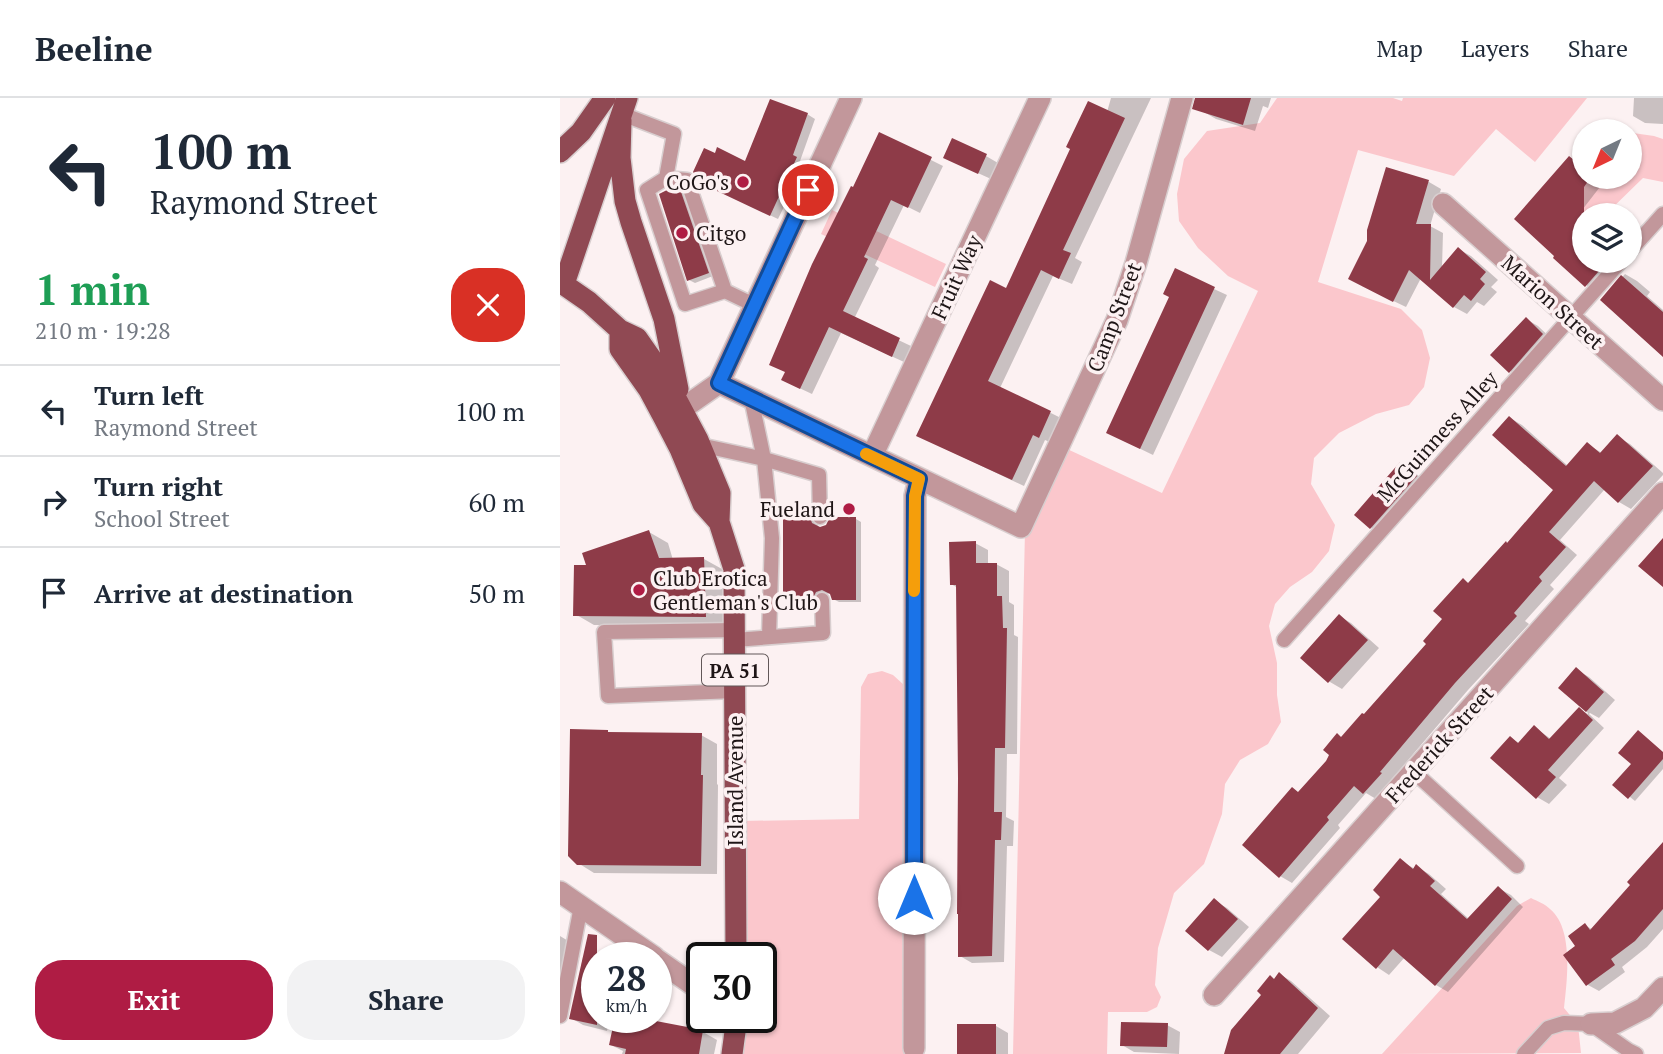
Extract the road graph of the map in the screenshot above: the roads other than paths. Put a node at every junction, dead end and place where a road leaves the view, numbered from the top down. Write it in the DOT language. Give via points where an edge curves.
graph roads {
  1 [pos="604,98"];
  2 [pos="852,98"];
  3 [pos="1040,98"];
  4 [pos="1182,98"];
  5 [pos="623,111"];
  6 [pos="560,152"];
  7 [pos="666,178"];
  8 [pos="1443,204"];
  9 [pos="1663,214"];
  10 [pos="1642,237"];
  11 [pos="1610,273"];
  12 [pos="562,283"];
  13 [pos="725,291"];
  14 [pos="685,304"];
  15 [pos="754,305"];
  16 [pos="1570,317"];
  17 [pos="664,319"];
  18 [pos="620,330"];
  19 [pos="719,383"];
  20 [pos="751,398"];
  21 [pos="1663,400"];
  22 [pos="682,409"];
  23 [pos="700,445"];
  24 [pos="872,456"];
  25 [pos="764,459"];
  26 [pos="919,479"];
  27 [pos="1663,493"];
  28 [pos="820,517"];
  29 [pos="719,522"];
  30 [pos="822,600"];
  31 [pos="735,635"];
  32 [pos="769,637"];
  33 [pos="1284,640"];
  34 [pos="735,691"];
  35 [pos="1414,772"];
  36 [pos="1517,866"];
  37 [pos="560,892"];
  38 [pos="581,906"];
  39 [pos="632,942"];
  40 [pos="736,942"];
  41 [pos="1663,988"];
  42 [pos="1214,995"];
  43 [pos="560,1016"];
  44 [pos="1591,1024"];
  45 [pos="735,1033"];
  46 [pos="914,1048"];
  47 [pos="732,1054"];
  48 [pos="1524,1054"];
  49 [pos="1636,1054"];
  1 -- 6 [label="main road" via="581,132"];
  2 -- 15 [label="street"];
  3 -- 24 [label="street, Fruit Way"];
  4 -- 26 [label="street, Camp Street" via="1117,320 1021,527"];
  5 -- 7 [label="lane" via="674,134"];
  5 -- 12 [label="main road, Island Avenue / PA 51"];
  5 -- 17 [label="main road" via="620,158 625,201"];
  7 -- 13 [label="lane" via="687,180"];
  7 -- 14 [label="lane" via="648,190"];
  8 -- 16 [label="street, Marion Street"];
  9 -- 10 [label="lane"];
  11 -- 16 [label="lane, McGuinness Alley"];
  12 -- 18 [label="main road, Island Avenue / PA 51"];
  13 -- 14 [label="lane"];
  13 -- 15 [label="lane"];
  14 -- 17 [label="lane"];
  15 -- 19 [label="street"];
  16 -- 21 [label="street, Marion Street"];
  16 -- 33 [label="lane, McGuinness Alley"];
  17 -- 22 [label="main road"];
  18 -- 22 [label="main road, Island Avenue / PA 51" via="637,338"];
  18 -- 29 [label="main road, Island Avenue / PA 51" via="620,349 649,390 703,503"];
  19 -- 20 [label="street"];
  19 -- 22 [label="street"];
  20 -- 24 [label="street"];
  20 -- 25 [label="lane"];
  22 -- 23 [label="main road, Island Avenue / PA 51"];
  23 -- 25 [label="lane"];
  23 -- 29 [label="main road, Island Avenue / PA 51" via="720,493"];
  24 -- 26 [label="street"];
  25 -- 28 [label="lane" via="819,475"];
  25 -- 32 [label="lane" via="772,538"];
  26 -- 46 [label="street" via="915,496"];
  27 -- 35 [label="street, Frederick Street"];
  29 -- 31 [label="main road, Island Avenue / PA 51" via="734,569"];
  30 -- 32 [label="lane" via="823,633"];
  31 -- 32 [label="lane"];
  31 -- 34 [label="main road, Island Avenue / PA 51"];
  31 -- 34 [label="lane" via="604,632 608,696"];
  34 -- 40 [label="main road, Island Avenue / PA 51"];
  35 -- 36 [label="lane"];
  35 -- 42 [label="street, Frederick Street"];
  37 -- 38 [label="street"];
  38 -- 39 [label="street"];
  38 -- 43 [label="lane"];
  41 -- 44 [label="street" via="1644,1008 1615,1023"];
  44 -- 48 [label="lane" via="1548,1028"];
  44 -- 49 [label="lane"];
  45 -- 47 [label="main road"];
}
